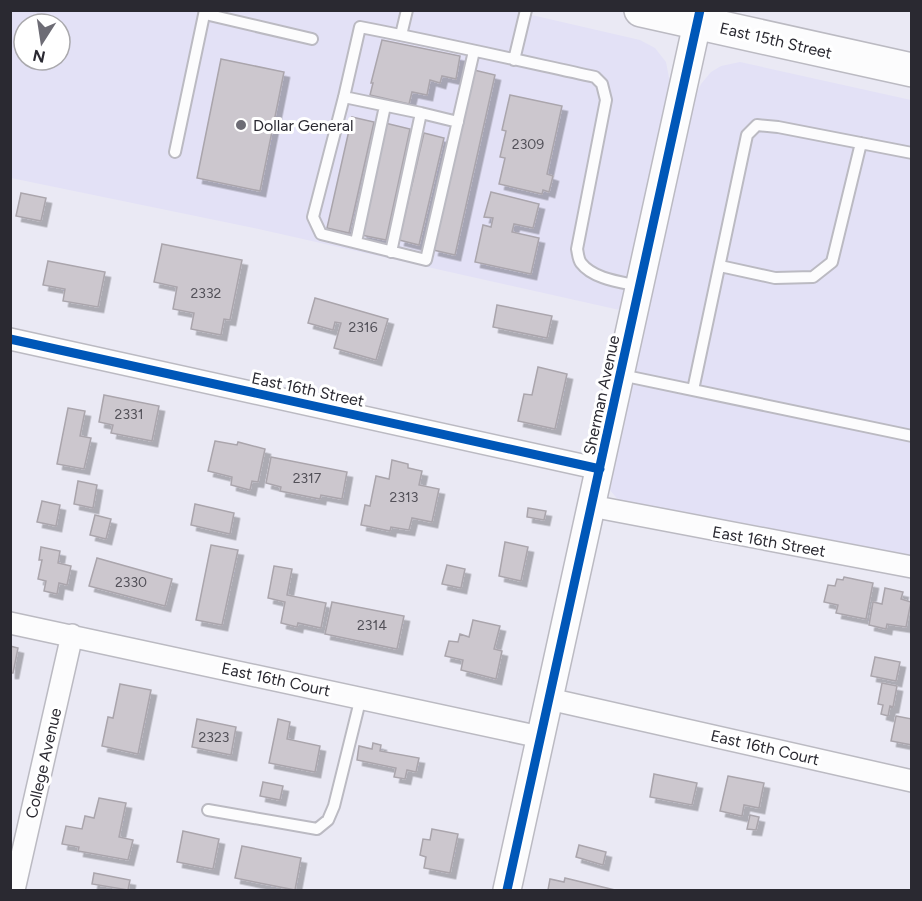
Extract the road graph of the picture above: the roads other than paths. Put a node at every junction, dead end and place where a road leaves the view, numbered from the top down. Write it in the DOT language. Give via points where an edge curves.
graph roads {
  1 [pos="407,10"];
  2 [pos="526,10"];
  3 [pos="641,10"];
  4 [pos="205,12"];
  5 [pos="699,17"];
  6 [pos="401,35"];
  7 [pos="312,39"];
  8 [pos="474,51"];
  9 [pos="514,60"];
  10 [pos="912,70"];
  11 [pos="344,97"];
  12 [pos="385,106"];
  13 [pos="421,113"];
  14 [pos="458,122"];
  15 [pos="861,143"];
  16 [pos="175,152"];
  17 [pos="912,153"];
  18 [pos="356,242"];
  19 [pos="392,252"];
  20 [pos="720,266"];
  21 [pos="639,286"];
  22 [pos="10,339"];
  23 [pos="621,375"];
  24 [pos="693,390"];
  25 [pos="912,436"];
  26 [pos="600,469"];
  27 [pos="591,506"];
  28 [pos="912,567"];
  29 [pos="10,623"];
  30 [pos="72,635"];
  31 [pos="361,697"];
  32 [pos="549,699"];
  33 [pos="540,737"];
  34 [pos="912,781"];
  35 [pos="208,810"];
  36 [pos="14,891"];
  37 [pos="507,891"];
  1 -- 6 [label="lane"];
  2 -- 9 [label="lane"];
  3 -- 5 [label="main road, East 15th Street"];
  4 -- 7 [label="lane"];
  4 -- 16 [label="lane"];
  5 -- 10 [label="main road, East 15th Street"];
  5 -- 21 [label="street, Sherman Avenue"];
  6 -- 8 [label="lane"];
  6 -- 11 [label="lane" via="360,27"];
  8 -- 9 [label="lane"];
  8 -- 14 [label="lane"];
  9 -- 21 [label="lane" via="595,77 602,84 606,100 577,249 580,262 591,272"];
  11 -- 12 [label="lane"];
  11 -- 18 [label="lane" via="313,217 321,234"];
  12 -- 13 [label="lane"];
  12 -- 18 [label="lane"];
  13 -- 14 [label="lane"];
  13 -- 19 [label="lane"];
  14 -- 19 [label="lane" via="426,260"];
  15 -- 17 [label="lane"];
  15 -- 20 [label="lane" via="832,262 813,277 775,278"];
  15 -- 20 [label="lane" via="757,125 747,135"];
  18 -- 19 [label="lane"];
  20 -- 24 [label="lane"];
  21 -- 23 [label="street, Sherman Avenue"];
  22 -- 26 [label="street, East 16th Street"];
  23 -- 24 [label="lane"];
  23 -- 26 [label="street, Sherman Avenue"];
  24 -- 25 [label="lane"];
  26 -- 27 [label="street, Sherman Avenue"];
  27 -- 28 [label="street, East 16th Street"];
  27 -- 32 [label="street, Sherman Avenue"];
  29 -- 30 [label="street, East 16th Court"];
  30 -- 31 [label="street, East 16th Court"];
  30 -- 36 [label="street, College Avenue"];
  31 -- 33 [label="street, East 16th Court"];
  31 -- 35 [label="lane" via="334,806 328,820 317,829"];
  32 -- 33 [label="street, Sherman Avenue"];
  32 -- 34 [label="street, East 16th Court"];
  33 -- 37 [label="street, Sherman Avenue"];
}
